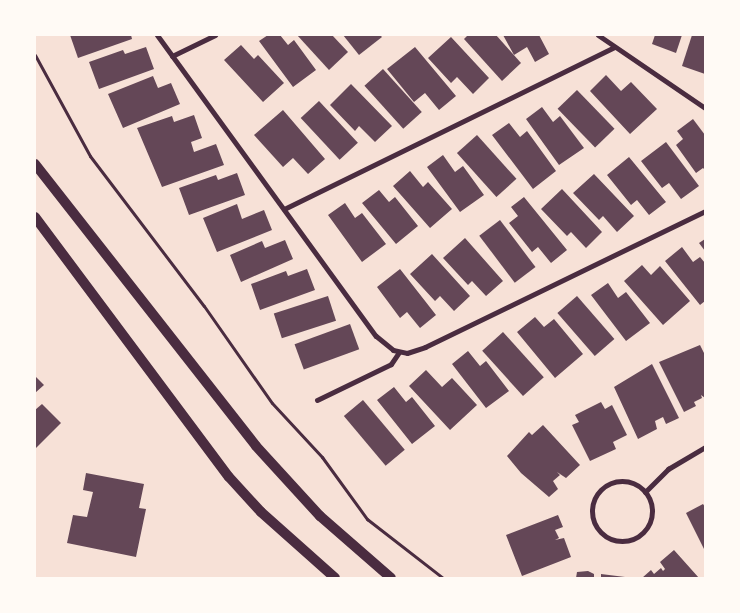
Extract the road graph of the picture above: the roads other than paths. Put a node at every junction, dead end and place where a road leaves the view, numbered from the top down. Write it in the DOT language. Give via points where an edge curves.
graph roads {
  1 [pos="157,35"];
  2 [pos="215,35"];
  3 [pos="598,35"];
  4 [pos="614,47"];
  5 [pos="172,56"];
  6 [pos="705,108"];
  7 [pos="35,164"];
  8 [pos="284,208"];
  9 [pos="705,211"];
  10 [pos="35,217"];
  11 [pos="399,352"];
  12 [pos="317,400"];
  13 [pos="705,447"];
  14 [pos="645,492"];
  15 [pos="335,578"];
  16 [pos="390,578"];
  1 -- 5 [label="street"];
  2 -- 5 [label="street"];
  3 -- 4 [label="street"];
  4 -- 6 [label="street"];
  4 -- 8 [label="street"];
  5 -- 8 [label="street"];
  7 -- 16 [label="main road" via="256,446 320,516"];
  8 -- 11 [label="street" via="376,336 388,348"];
  9 -- 11 [label="street" via="425,347"];
  10 -- 15 [label="main road" via="229,477 261,512"];
  11 -- 12 [label="street" via="391,364"];
  13 -- 14 [label="street" via="668,469"];
  14 -- 14 [label="street" via="653,508 651,521 632,540 618,541 606,536 596,526 592,514 594,500 601,489 613,482 626,480"];
}
